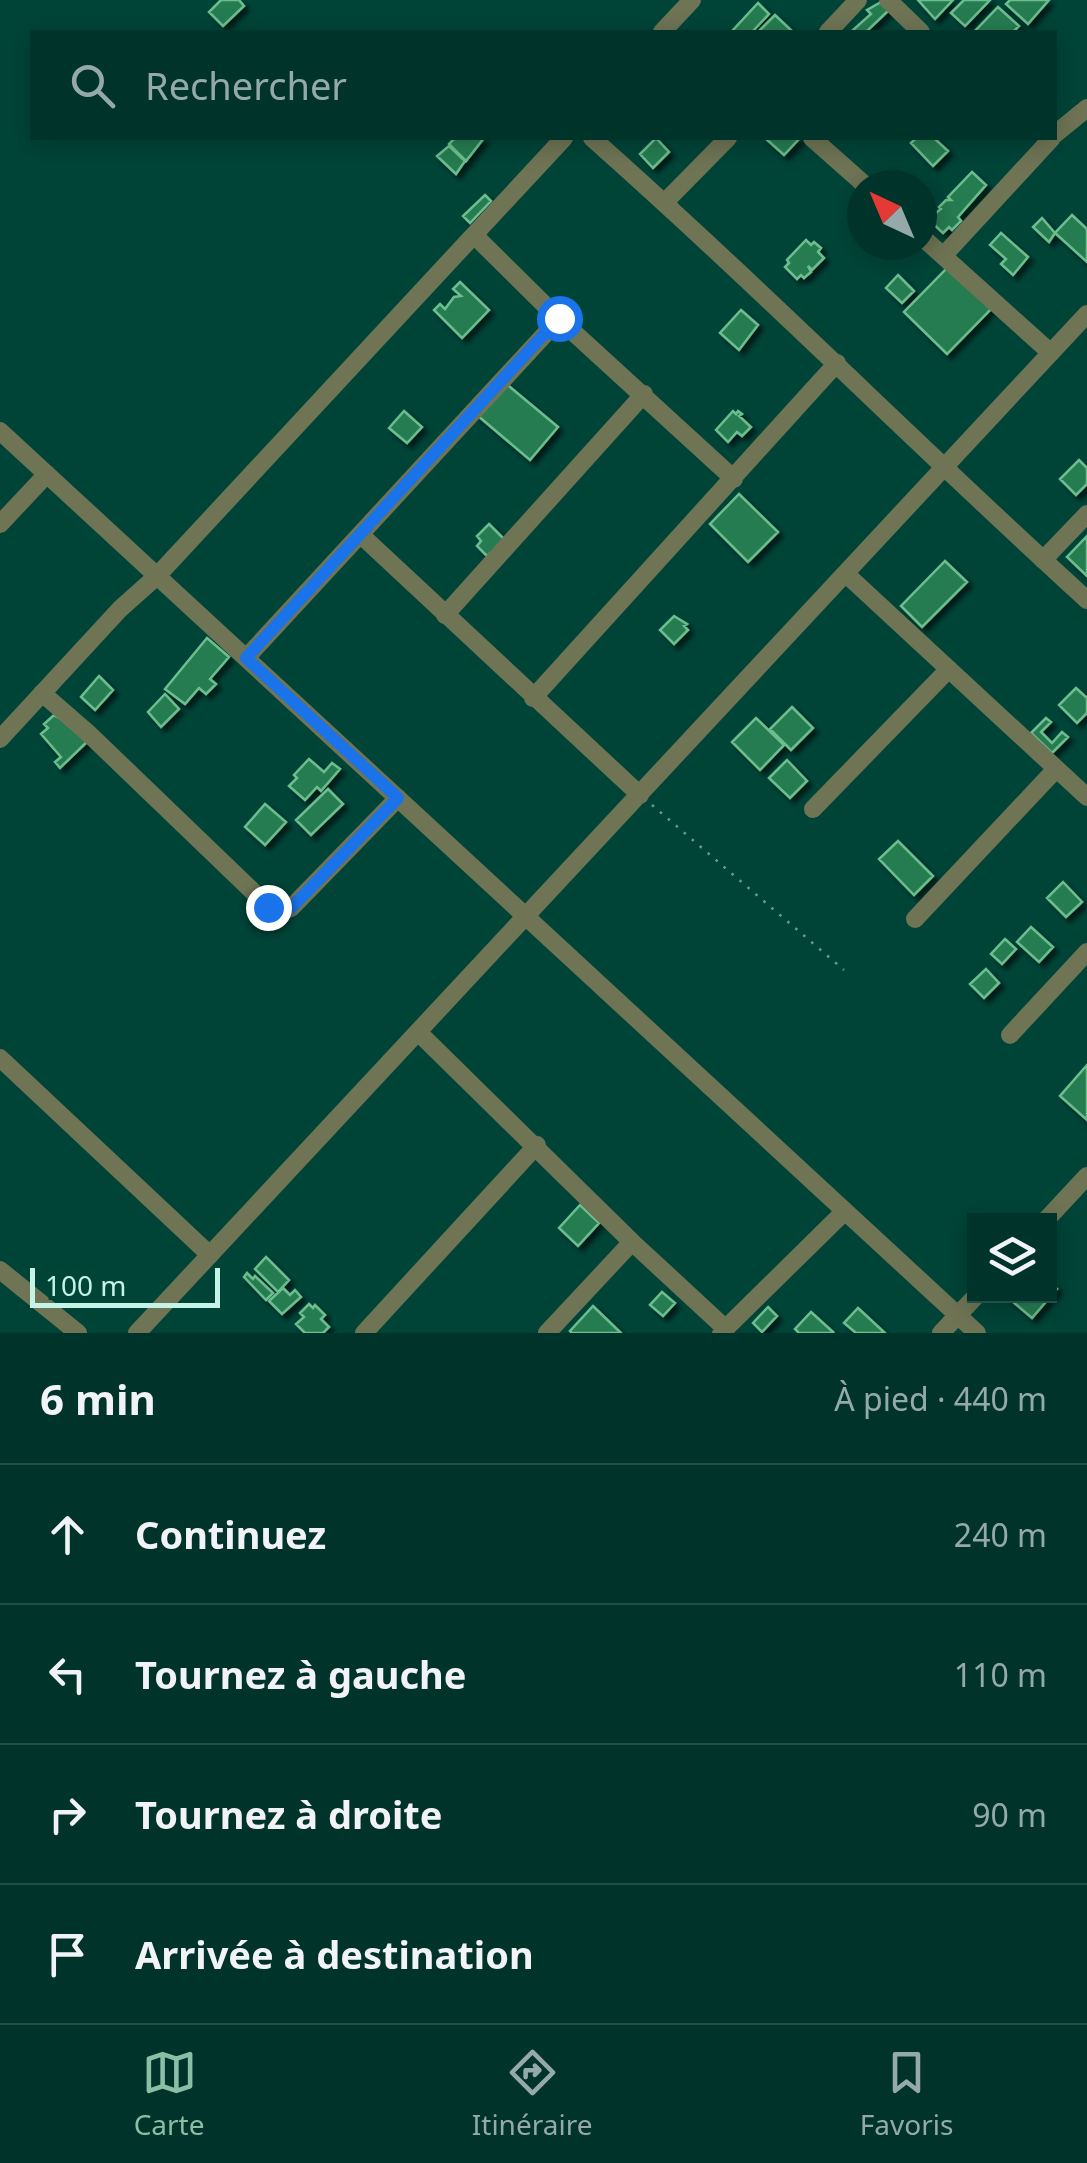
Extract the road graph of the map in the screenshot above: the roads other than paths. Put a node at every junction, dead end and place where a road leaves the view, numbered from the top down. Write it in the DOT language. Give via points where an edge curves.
graph roads {
  1 [pos="692,0"];
  2 [pos="858,0"];
  3 [pos="888,0"];
  4 [pos="664,30"];
  5 [pos="830,30"];
  6 [pos="920,30"];
  7 [pos="1087,108"];
  8 [pos="1057,130"];
  9 [pos="562,140"];
  10 [pos="594,140"];
  11 [pos="726,140"];
  12 [pos="814,140"];
  13 [pos="1045,140"];
  14 [pos="848,170"];
  15 [pos="664,202"];
  16 [pos="474,235"];
  17 [pos="937,250"];
  18 [pos="943,256"];
  19 [pos="1087,314"];
  20 [pos="559,318"];
  21 [pos="1051,353"];
  22 [pos="837,363"];
  23 [pos="644,394"];
  24 [pos="0,431"];
  25 [pos="944,469"];
  26 [pos="47,474"];
  27 [pos="734,479"];
  28 [pos="1087,514"];
  29 [pos="0,524"];
  30 [pos="362,536"];
  31 [pos="1043,560"];
  32 [pos="846,574"];
  33 [pos="157,576"];
  34 [pos="1087,600"];
  35 [pos="445,615"];
  36 [pos="246,658"];
  37 [pos="949,669"];
  38 [pos="42,693"];
  39 [pos="533,698"];
  40 [pos="0,739"];
  41 [pos="1056,768"];
  42 [pos="640,795"];
  43 [pos="1087,797"];
  44 [pos="398,798"];
  45 [pos="813,809"];
  46 [pos="526,916"];
  47 [pos="915,920"];
  48 [pos="1087,952"];
  49 [pos="418,1032"];
  50 [pos="1010,1035"];
  51 [pos="0,1058"];
  52 [pos="537,1146"];
  53 [pos="1087,1176"];
  54 [pos="845,1210"];
  55 [pos="1053,1213"];
  56 [pos="632,1242"];
  57 [pos="210,1255"];
  58 [pos="0,1270"];
  59 [pos="969,1303"];
  60 [pos="958,1315"];
  61 [pos="723,1331"];
  62 [pos="78,1333"];
  63 [pos="137,1333"];
  64 [pos="364,1333"];
  65 [pos="547,1333"];
  66 [pos="941,1333"];
  67 [pos="977,1333"];
  1 -- 4 [label="street"];
  2 -- 5 [label="street"];
  3 -- 6 [label="street"];
  7 -- 8 [label="street"];
  9 -- 16 [label="street"];
  10 -- 15 [label="street"];
  11 -- 15 [label="street"];
  12 -- 14 [label="street"];
  13 -- 18 [label="street"];
  15 -- 22 [label="street"];
  16 -- 20 [label="street"];
  16 -- 33 [label="street"];
  17 -- 18 [label="street"];
  18 -- 21 [label="street"];
  19 -- 21 [label="street"];
  20 -- 23 [label="street"];
  20 -- 30 [label="street"];
  21 -- 25 [label="street"];
  22 -- 25 [label="street"];
  22 -- 27 [label="street"];
  23 -- 27 [label="street"];
  23 -- 35 [label="street"];
  24 -- 26 [label="street"];
  25 -- 31 [label="street"];
  25 -- 32 [label="street"];
  26 -- 29 [label="street"];
  26 -- 33 [label="street"];
  27 -- 39 [label="street"];
  28 -- 31 [label="street"];
  30 -- 35 [label="street"];
  30 -- 36 [label="street"];
  31 -- 34 [label="street"];
  32 -- 37 [label="street"];
  32 -- 42 [label="street"];
  33 -- 36 [label="street"];
  33 -- 38 [label="street"];
  35 -- 39 [label="street"];
  36 -- 44 [label="street"];
  37 -- 41 [label="street"];
  37 -- 45 [label="street"];
  38 -- 40 [label="street"];
  38 -- 44 [label="street" via="268,907 280,911 291,908"];
  39 -- 42 [label="street"];
  41 -- 43 [label="street"];
  41 -- 47 [label="street"];
  42 -- 46 [label="street"];
  44 -- 46 [label="street"];
  46 -- 49 [label="street"];
  46 -- 54 [label="street"];
  48 -- 50 [label="street"];
  49 -- 52 [label="street"];
  49 -- 57 [label="street"];
  51 -- 57 [label="street"];
  52 -- 56 [label="street"];
  52 -- 64 [label="street"];
  53 -- 55 [label="street"];
  54 -- 60 [label="street"];
  54 -- 61 [label="street"];
  56 -- 61 [label="street"];
  56 -- 65 [label="street"];
  57 -- 63 [label="street"];
  58 -- 62 [label="street"];
  59 -- 60 [label="street"];
  60 -- 66 [label="street"];
  60 -- 67 [label="street"];
}
